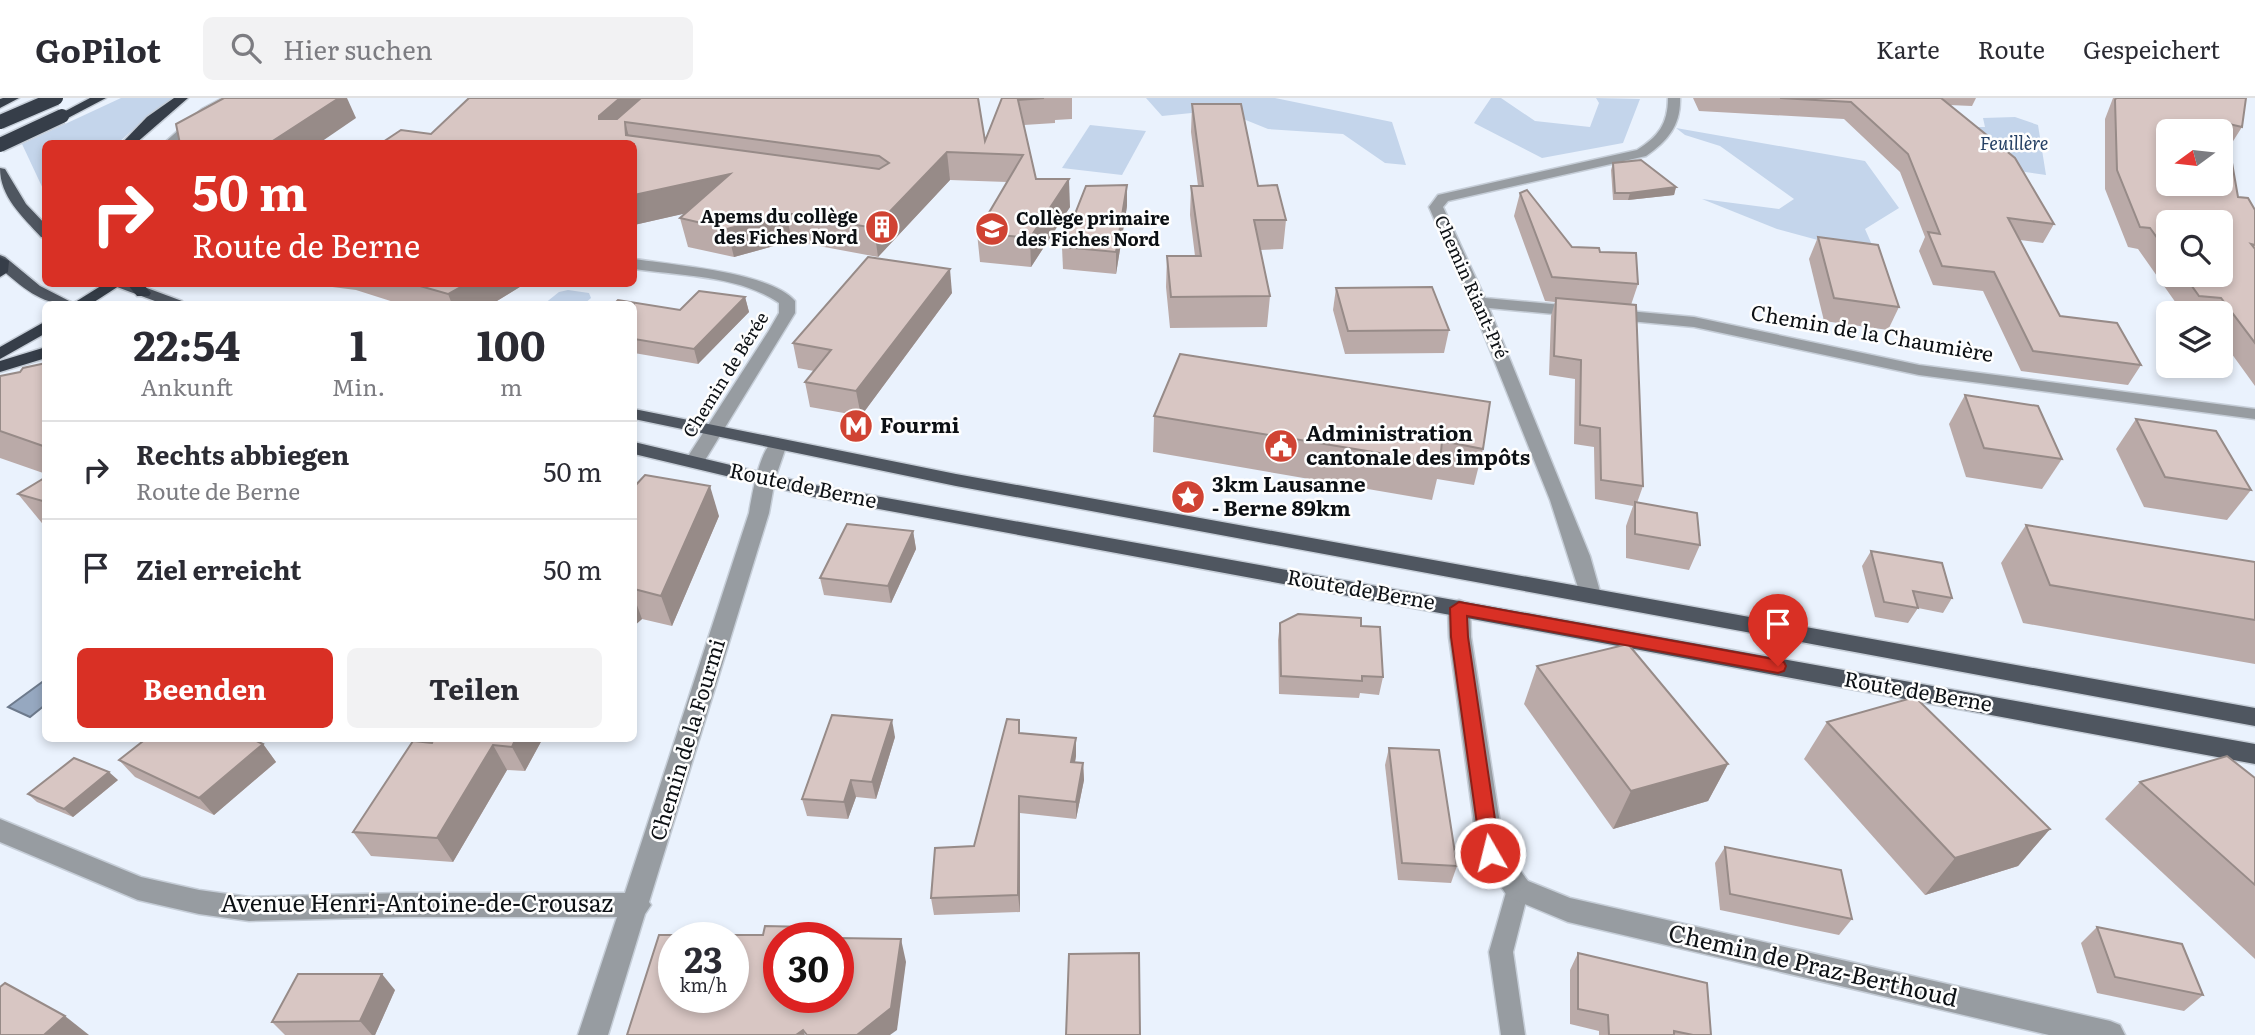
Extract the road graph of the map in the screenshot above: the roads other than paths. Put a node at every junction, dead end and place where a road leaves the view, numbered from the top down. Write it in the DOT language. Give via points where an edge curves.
graph roads {
  1 [pos="13,98"];
  2 [pos="56,98"];
  3 [pos="100,98"];
  4 [pos="182,98"];
  5 [pos="232,98"];
  6 [pos="1674,98"];
  7 [pos="0,104"];
  8 [pos="0,122"];
  9 [pos="131,140"];
  10 [pos="174,140"];
  11 [pos="0,145"];
  12 [pos="0,172"];
  13 [pos="42,230"];
  14 [pos="0,265"];
  15 [pos="637,265"];
  16 [pos="109,287"];
  17 [pos="139,288"];
  18 [pos="60,301"];
  19 [pos="85,301"];
  20 [pos="169,301"];
  21 [pos="1481,302"];
  22 [pos="42,328"];
  23 [pos="42,353"];
  24 [pos="0,354"];
  25 [pos="0,367"];
  26 [pos="2255,414"];
  27 [pos="637,415"];
  28 [pos="715,430"];
  29 [pos="778,444"];
  30 [pos="637,449"];
  31 [pos="695,461"];
  32 [pos="765,479"];
  33 [pos="1590,595"];
  34 [pos="1459,608"];
  35 [pos="2255,717"];
  36 [pos="2255,754"];
  37 [pos="0,830"];
  38 [pos="1518,889"];
  39 [pos="636,905"];
  40 [pos="593,1035"];
  41 [pos="1513,1035"];
  42 [pos="2110,1035"];
  1 -- 7 [label="highway"];
  2 -- 8 [label="highway, bridge"];
  3 -- 11 [label="highway, bridge"];
  4 -- 9 [label="highway"];
  5 -- 10 [label="street" via="206,112"];
  6 -- 21 [label="street, Chemin Riant-Pré" via="1675,118 1662,139 1641,153 1443,198 1436,207"];
  12 -- 13 [label="main road" via="20,206"];
  14 -- 18 [label="main road"];
  15 -- 28 [label="street, Chemin de Bérée" via="758,285 788,301 787,313"];
  16 -- 19 [label="highway"];
  17 -- 20 [label="main road"];
  21 -- 26 [label="street, Chemin de la Chaumière" via="1694,322 1919,370"];
  21 -- 33 [label="street, Chemin Riant-Pré" via="1581,556"];
  22 -- 24 [label="highway"];
  23 -- 25 [label="highway"];
  27 -- 28 [label="main road, Route de Berne"];
  28 -- 29 [label="main road, Route de Berne"];
  28 -- 31 [label="street, Chemin de Bérée"];
  29 -- 32 [label="street, Chemin de la Fourmi"];
  29 -- 33 [label="main road, Route de Berne"];
  30 -- 31 [label="main road, Route de Berne"];
  31 -- 32 [label="main road, Route de Berne"];
  32 -- 34 [label="main road, Route de Berne"];
  32 -- 39 [label="street, Chemin de la Fourmi" via="759,513"];
  33 -- 35 [label="main road, Route de Berne"];
  34 -- 36 [label="main road, Route de Berne"];
  34 -- 38 [label="street, Chemin de Praz-Berthoud" via="1490,853"];
  37 -- 39 [label="street, Avenue Henri-Antoine-de-Crousaz" via="138,888 249,909"];
  38 -- 41 [label="lane" via="1501,952"];
  38 -- 42 [label="street, Chemin de Praz-Berthoud" via="1568,910"];
  39 -- 40 [label="street, Chemin de la Fourmi"];
}
